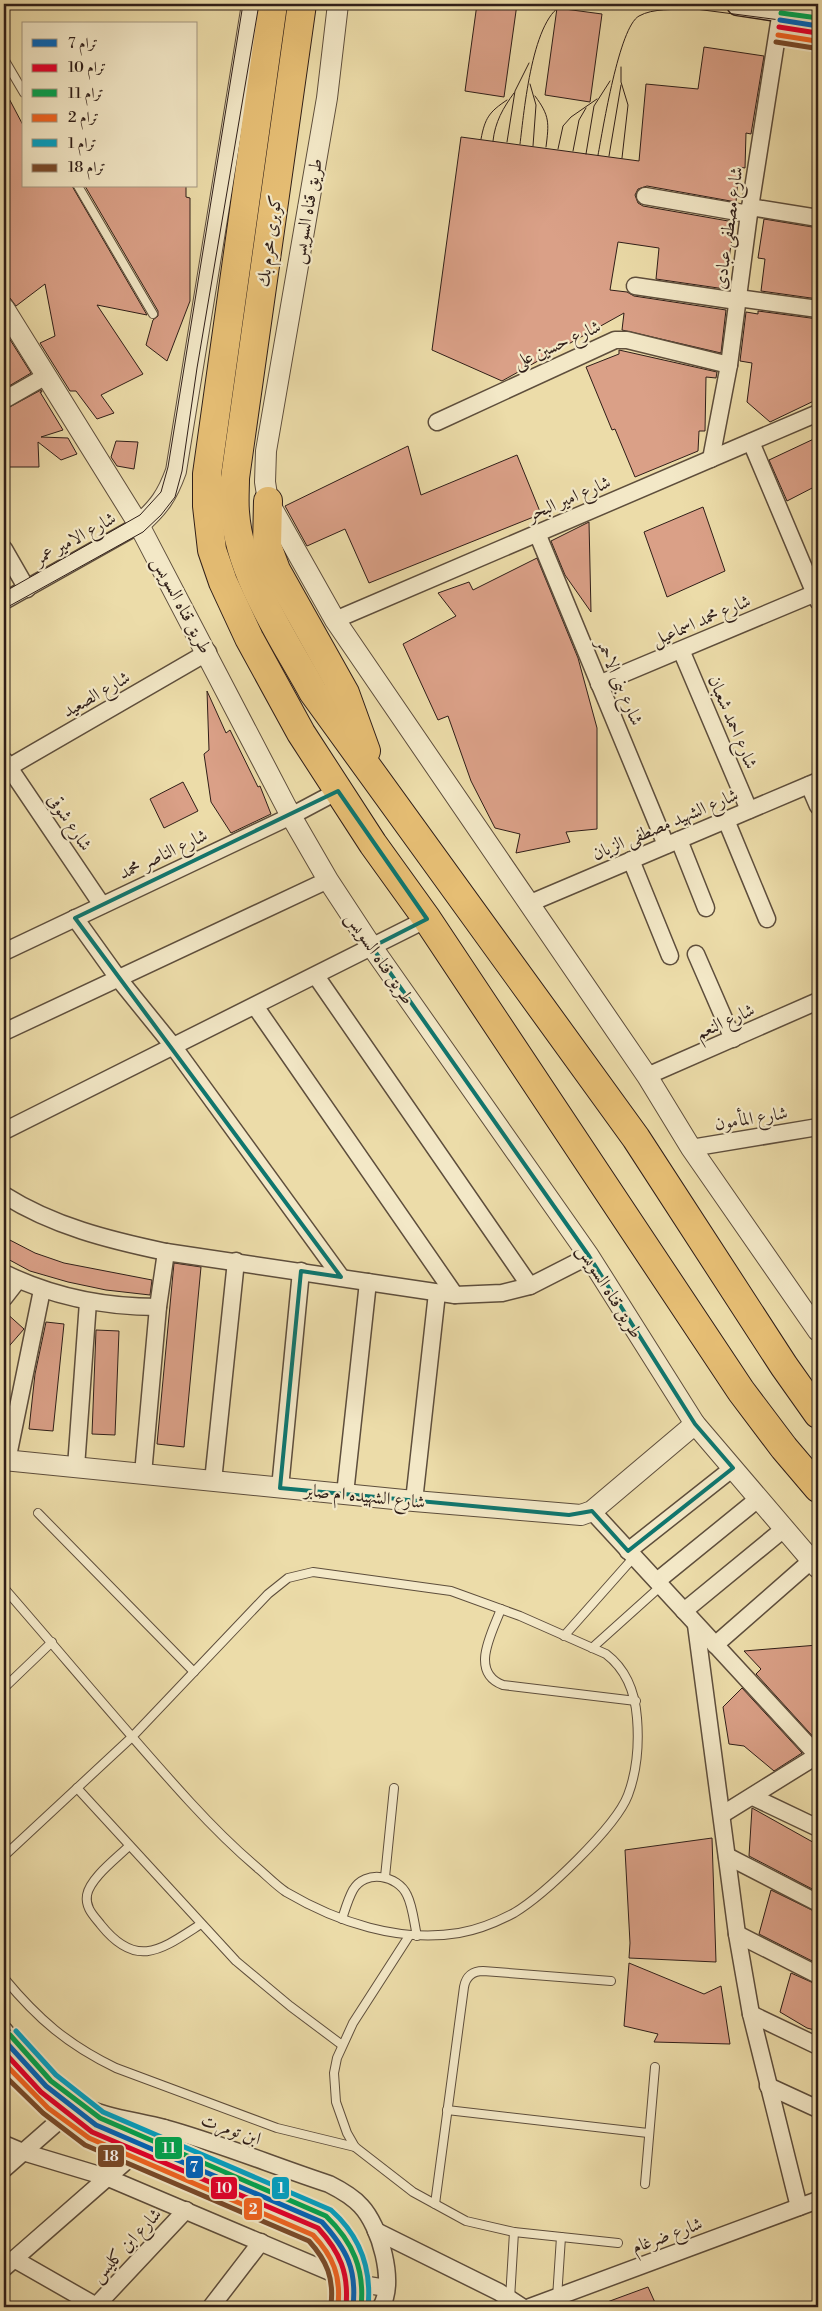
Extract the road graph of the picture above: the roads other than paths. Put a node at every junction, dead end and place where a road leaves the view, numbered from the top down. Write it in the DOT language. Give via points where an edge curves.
graph roads {
  1 [pos="252,4"];
  2 [pos="273,4"];
  3 [pos="302,4"];
  4 [pos="338,4"];
  5 [pos="738,4"];
  6 [pos="782,7"];
  7 [pos="818,16"];
  8 [pos="4,59"];
  9 [pos="22,90"];
  10 [pos="79,188"];
  11 [pos="645,196"];
  12 [pos="750,210"];
  13 [pos="818,218"];
  14 [pos="635,286"];
  15 [pos="738,299"];
  16 [pos="4,308"];
  17 [pos="818,309"];
  18 [pos="153,314"];
  19 [pos="729,365"];
  20 [pos="46,376"];
  21 [pos="4,400"];
  22 [pos="818,413"];
  23 [pos="437,422"];
  24 [pos="751,442"];
  25 [pos="711,459"];
  26 [pos="268,501"];
  27 [pos="139,525"];
  28 [pos="537,533"];
  29 [pos="4,549"];
  30 [pos="27,589"];
  31 [pos="817,596"];
  32 [pos="4,601"];
  33 [pos="335,620"];
  34 [pos="681,650"];
  35 [pos="208,652"];
  36 [pos="599,684"];
  37 [pos="5,766"];
  38 [pos="374,774"];
  39 [pos="814,783"];
  40 [pos="338,791"];
  41 [pos="818,806"];
  42 [pos="749,810"];
  43 [pos="292,816"];
  44 [pos="726,820"];
  45 [pos="672,843"];
  46 [pos="631,860"];
  47 [pos="328,880"];
  48 [pos="528,904"];
  49 [pos="102,905"];
  50 [pos="706,908"];
  51 [pos="75,918"];
  52 [pos="767,919"];
  53 [pos="427,920"];
  54 [pos="372,947"];
  55 [pos="4,952"];
  56 [pos="696,954"];
  57 [pos="670,956"];
  58 [pos="316,976"];
  59 [pos="118,978"];
  60 [pos="818,1001"];
  61 [pos="255,1006"];
  62 [pos="4,1032"];
  63 [pos="733,1039"];
  64 [pos="173,1046"];
  65 [pos="647,1076"];
  66 [pos="818,1127"];
  67 [pos="4,1130"];
  68 [pos="691,1148"];
  69 [pos="7,1203"];
  70 [pos="166,1252"];
  71 [pos="589,1256"];
  72 [pos="236,1261"];
  73 [pos="301,1271"];
  74 [pos="11,1276"];
  75 [pos="341,1277"];
  76 [pos="368,1282"];
  77 [pos="530,1286"];
  78 [pos="42,1290"];
  79 [pos="437,1292"];
  80 [pos="456,1295"];
  81 [pos="4,1298"];
  82 [pos="88,1302"];
  83 [pos="158,1308"];
  84 [pos="818,1331"];
  85 [pos="818,1414"];
  86 [pos="695,1424"];
  87 [pos="6,1460"];
  88 [pos="76,1467"];
  89 [pos="733,1468"];
  90 [pos="143,1474"];
  91 [pos="213,1481"];
  92 [pos="280,1488"];
  93 [pos="818,1488"];
  94 [pos="345,1494"];
  95 [pos="758,1498"];
  96 [pos="414,1501"];
  97 [pos="592,1511"];
  98 [pos="38,1513"];
  99 [pos="785,1528"];
  100 [pos="631,1554"];
  101 [pos="815,1564"];
  102 [pos="659,1584"];
  103 [pos="4,1588"];
  104 [pos="501,1609"];
  105 [pos="684,1611"];
  106 [pos="696,1625"];
  107 [pos="564,1636"];
  108 [pos="52,1642"];
  109 [pos="715,1645"];
  110 [pos="592,1648"];
  111 [pos="194,1672"];
  112 [pos="4,1688"];
  113 [pos="636,1701"];
  114 [pos="132,1737"];
  115 [pos="818,1755"];
  116 [pos="77,1788"];
  117 [pos="394,1788"];
  118 [pos="753,1797"];
  119 [pos="723,1814"];
  120 [pos="818,1828"];
  121 [pos="129,1846"];
  122 [pos="4,1856"];
  123 [pos="727,1856"];
  124 [pos="385,1877"];
  125 [pos="818,1903"];
  126 [pos="342,1919"];
  127 [pos="201,1924"];
  128 [pos="737,1934"];
  129 [pos="413,1936"];
  130 [pos="818,1974"];
  131 [pos="4,1978"];
  132 [pos="611,1981"];
  133 [pos="751,2014"];
  134 [pos="4,2030"];
  135 [pos="342,2045"];
  136 [pos="818,2046"];
  137 [pos="19,2050"];
  138 [pos="4,2063"];
  139 [pos="655,2067"];
  140 [pos="768,2086"];
  141 [pos="78,2104"];
  142 [pos="818,2109"];
  143 [pos="447,2110"];
  144 [pos="164,2128"];
  145 [pos="648,2133"];
  146 [pos="4,2144"];
  147 [pos="356,2147"];
  148 [pos="23,2152"];
  149 [pos="4,2169"];
  150 [pos="106,2177"];
  151 [pos="645,2184"];
  152 [pos="818,2200"];
  153 [pos="435,2204"];
  154 [pos="799,2207"];
  155 [pos="186,2210"];
  156 [pos="376,2231"];
  157 [pos="514,2232"];
  158 [pos="561,2237"];
  159 [pos="261,2242"];
  160 [pos="618,2243"];
  161 [pos="9,2264"];
  162 [pos="386,2288"];
  163 [pos="556,2298"];
  164 [pos="516,2303"];
  165 [pos="220,2304"];
  166 [pos="96,2307"];
  167 [pos="381,2307"];
  168 [pos="530,2307"];
  1 -- 27 [label="street" via="176,471 169,492"];
  2 -- 40 [label="highway, كوبرى محرم بك" via="207,474 206,506 212,550 234,608 301,733"];
  3 -- 38 [label="highway, كوبرى محرم بك" via="235,478 235,514 241,546 269,612 313,692"];
  4 -- 26 [label="street, طريق قناه السويس" via="327,98 266,450"];
  5 -- 6 [label="main road"];
  6 -- 7 [label="main road"];
  6 -- 12 [label="street, شارع مصطفى عبادى"];
  8 -- 9 [label="lane"];
  10 -- 18 [label="lane"];
  11 -- 12 [label="street"];
  12 -- 13 [label="street"];
  12 -- 15 [label="street, شارع مصطفى عبادى"];
  14 -- 15 [label="street"];
  15 -- 17 [label="street"];
  15 -- 19 [label="street, شارع مصطفى عبادى"];
  16 -- 20 [label="street, طريق قناه السويس"];
  19 -- 23 [label="street, شارع حسين على" via="615,340"];
  19 -- 25 [label="street, شارع مصطفى عبادى"];
  20 -- 21 [label="street"];
  20 -- 27 [label="street, طريق قناه السويس"];
  22 -- 24 [label="street, شارع امير البحر"];
  24 -- 25 [label="street, شارع امير البحر"];
  24 -- 31 [label="street"];
  25 -- 28 [label="street, شارع امير البحر"];
  26 -- 33 [label="street, طريق قناه السويس"];
  26 -- 38 [label="highway" via="267,546 273,562 345,693"];
  27 -- 30 [label="street, شارع الامير عمر"];
  27 -- 35 [label="street, طريق قناه السويس"];
  28 -- 33 [label="street, شارع امير البحر"];
  28 -- 36 [label="street, شارع بنى الاحمر"];
  29 -- 30 [label="street"];
  30 -- 32 [label="street, شارع الامير عمر"];
  31 -- 34 [label="street, شارع محمد اسماعيل"];
  33 -- 48 [label="street, طريق قناه السويس"];
  34 -- 36 [label="street, شارع محمد اسماعيل"];
  34 -- 42 [label="street, شارع احمد شعبان"];
  35 -- 37 [label="street, شارع الصعيد"];
  35 -- 43 [label="street, طريق قناه السويس"];
  36 -- 45 [label="street, شارع بنى الاحمر"];
  37 -- 49 [label="street, شارع شوقى"];
  38 -- 85 [label="highway" via="636,1138 778,1358"];
  39 -- 41 [label="street"];
  39 -- 42 [label="street, شارع الشهيد مصطفى الزيان"];
  40 -- 43 [label="street, شارع الناصر محمد"];
  40 -- 53 [label="highway"];
  42 -- 44 [label="street, شارع الشهيد مصطفى الزيان"];
  43 -- 47 [label="street, طريق قناه السويس"];
  43 -- 49 [label="street, شارع الناصر محمد"];
  44 -- 45 [label="street, شارع الشهيد مصطفى الزيان"];
  44 -- 52 [label="street"];
  45 -- 46 [label="street, شارع الشهيد مصطفى الزيان"];
  45 -- 50 [label="street, شارع بنى الاحمر"];
  46 -- 48 [label="street, شارع الشهيد مصطفى الزيان"];
  46 -- 57 [label="street"];
  47 -- 54 [label="street, طريق قناه السويس"];
  47 -- 59 [label="street"];
  48 -- 65 [label="street, طريق قناه السويس"];
  49 -- 51 [label="street, شارع الناصر محمد"];
  51 -- 55 [label="street, شارع الناصر محمد"];
  51 -- 59 [label="street"];
  53 -- 54 [label="street"];
  53 -- 93 [label="highway" via="741,1391"];
  54 -- 58 [label="street"];
  54 -- 71 [label="street, طريق قناه السويس"];
  56 -- 63 [label="street"];
  58 -- 61 [label="street"];
  58 -- 77 [label="street"];
  59 -- 62 [label="street"];
  59 -- 64 [label="street"];
  60 -- 63 [label="street, شارع النعم"];
  61 -- 64 [label="street"];
  61 -- 80 [label="street"];
  63 -- 65 [label="street, شارع النعم"];
  64 -- 67 [label="street"];
  64 -- 75 [label="street"];
  65 -- 68 [label="street, طريق قناه السويس"];
  66 -- 68 [label="street, شارع المأمون"];
  68 -- 84 [label="street, طريق قناه السويس"];
  69 -- 70 [label="street" via="88,1233"];
  70 -- 72 [label="street"];
  70 -- 83 [label="street"];
  71 -- 77 [label="street"];
  71 -- 86 [label="street, طريق قناه السويس"];
  72 -- 73 [label="street"];
  72 -- 91 [label="street"];
  73 -- 75 [label="street"];
  73 -- 92 [label="street"];
  74 -- 78 [label="street"];
  74 -- 81 [label="street"];
  75 -- 76 [label="street"];
  76 -- 79 [label="street"];
  76 -- 94 [label="street"];
  77 -- 80 [label="street" via="502,1293"];
  78 -- 82 [label="street"];
  78 -- 87 [label="street"];
  79 -- 80 [label="street"];
  79 -- 96 [label="street"];
  82 -- 83 [label="street"];
  82 -- 88 [label="street"];
  83 -- 90 [label="street"];
  86 -- 89 [label="street, طريق قناه السويس"];
  86 -- 97 [label="street"];
  87 -- 88 [label="street, شارع الشهيده ام صابر"];
  88 -- 90 [label="street, شارع الشهيده ام صابر"];
  89 -- 95 [label="street, طريق قناه السويس"];
  89 -- 100 [label="street"];
  90 -- 91 [label="street, شارع الشهيده ام صابر"];
  91 -- 92 [label="street, شارع الشهيده ام صابر"];
  92 -- 94 [label="street, شارع الشهيده ام صابر"];
  94 -- 96 [label="street, شارع الشهيده ام صابر"];
  95 -- 99 [label="street, طريق قناه السويس"];
  95 -- 102 [label="street"];
  96 -- 97 [label="street, شارع الشهيده ام صابر" via="569,1515"];
  97 -- 100 [label="street"];
  98 -- 111 [label="lane"];
  99 -- 101 [label="street, طريق قناه السويس"];
  99 -- 105 [label="street"];
  100 -- 102 [label="street"];
  100 -- 107 [label="lane"];
  101 -- 109 [label="street"];
  102 -- 105 [label="street"];
  102 -- 110 [label="lane"];
  103 -- 108 [label="lane"];
  104 -- 107 [label="lane"];
  104 -- 111 [label="lane" via="451,1591 325,1573 300,1574 277,1585"];
  104 -- 113 [label="lane" via="484,1663 496,1682"];
  105 -- 106 [label="street"];
  106 -- 109 [label="street"];
  106 -- 119 [label="street"];
  107 -- 110 [label="lane"];
  108 -- 112 [label="lane"];
  108 -- 114 [label="lane"];
  109 -- 115 [label="street"];
  110 -- 113 [label="lane" via="616,1662 625,1673"];
  111 -- 114 [label="lane"];
  113 -- 129 [label="lane" via="639,1736 635,1772 628,1796 616,1818 599,1837 537,1897 514,1913 460,1933"];
  114 -- 116 [label="lane"];
  114 -- 126 [label="lane" via="230,1845 285,1891"];
  115 -- 118 [label="street"];
  116 -- 121 [label="lane"];
  116 -- 122 [label="lane"];
  117 -- 124 [label="lane"];
  118 -- 119 [label="street"];
  118 -- 120 [label="street"];
  119 -- 123 [label="street"];
  121 -- 127 [label="lane"];
  121 -- 127 [label="lane" via="98,1876 87,1894 88,1908 105,1930 123,1946 136,1952 152,1951 170,1944"];
  123 -- 125 [label="street"];
  123 -- 128 [label="street"];
  124 -- 126 [label="lane" via="368,1879 354,1889"];
  124 -- 129 [label="lane" via="398,1883 407,1895"];
  126 -- 129 [label="lane"];
  127 -- 135 [label="lane" via="236,1961"];
  128 -- 130 [label="street"];
  128 -- 133 [label="street"];
  129 -- 135 [label="lane" via="353,2023"];
  131 -- 147 [label="lane" via="40,2018 73,2045 116,2068 277,2128"];
  132 -- 143 [label="lane" via="483,1971 472,1973 465,1982"];
  133 -- 136 [label="street"];
  133 -- 140 [label="street"];
  134 -- 137 [label="street, ابن تومرت"];
  135 -- 147 [label="lane" via="334,2073 334,2087 340,2118"];
  137 -- 138 [label="street"];
  137 -- 141 [label="street, ابن تومرت"];
  139 -- 145 [label="lane"];
  140 -- 142 [label="street"];
  140 -- 154 [label="street"];
  141 -- 144 [label="street, ابن تومرت"];
  141 -- 148 [label="street"];
  143 -- 145 [label="lane"];
  143 -- 153 [label="lane"];
  144 -- 150 [label="street"];
  144 -- 156 [label="street, ابن تومرت" via="329,2184 362,2206"];
  145 -- 151 [label="lane"];
  146 -- 148 [label="street"];
  147 -- 153 [label="lane" via="413,2192"];
  148 -- 149 [label="street"];
  148 -- 150 [label="street"];
  150 -- 155 [label="street"];
  150 -- 161 [label="street"];
  152 -- 154 [label="street, شارع ضرغام"];
  153 -- 157 [label="lane" via="466,2221"];
  154 -- 163 [label="street, شارع ضرغام"];
  155 -- 159 [label="street"];
  155 -- 166 [label="street, شارع ابن كليس"];
  156 -- 162 [label="street, ابن تومرت" via="385,2259"];
  156 -- 164 [label="street"];
  157 -- 158 [label="lane"];
  157 -- 164 [label="lane"];
  158 -- 160 [label="lane"];
  158 -- 163 [label="lane"];
  159 -- 162 [label="street" via="356,2283"];
  159 -- 165 [label="street"];
  161 -- 166 [label="street"];
  162 -- 167 [label="street, ابن تومرت"];
  163 -- 168 [label="street, شارع ضرغام"];
}
